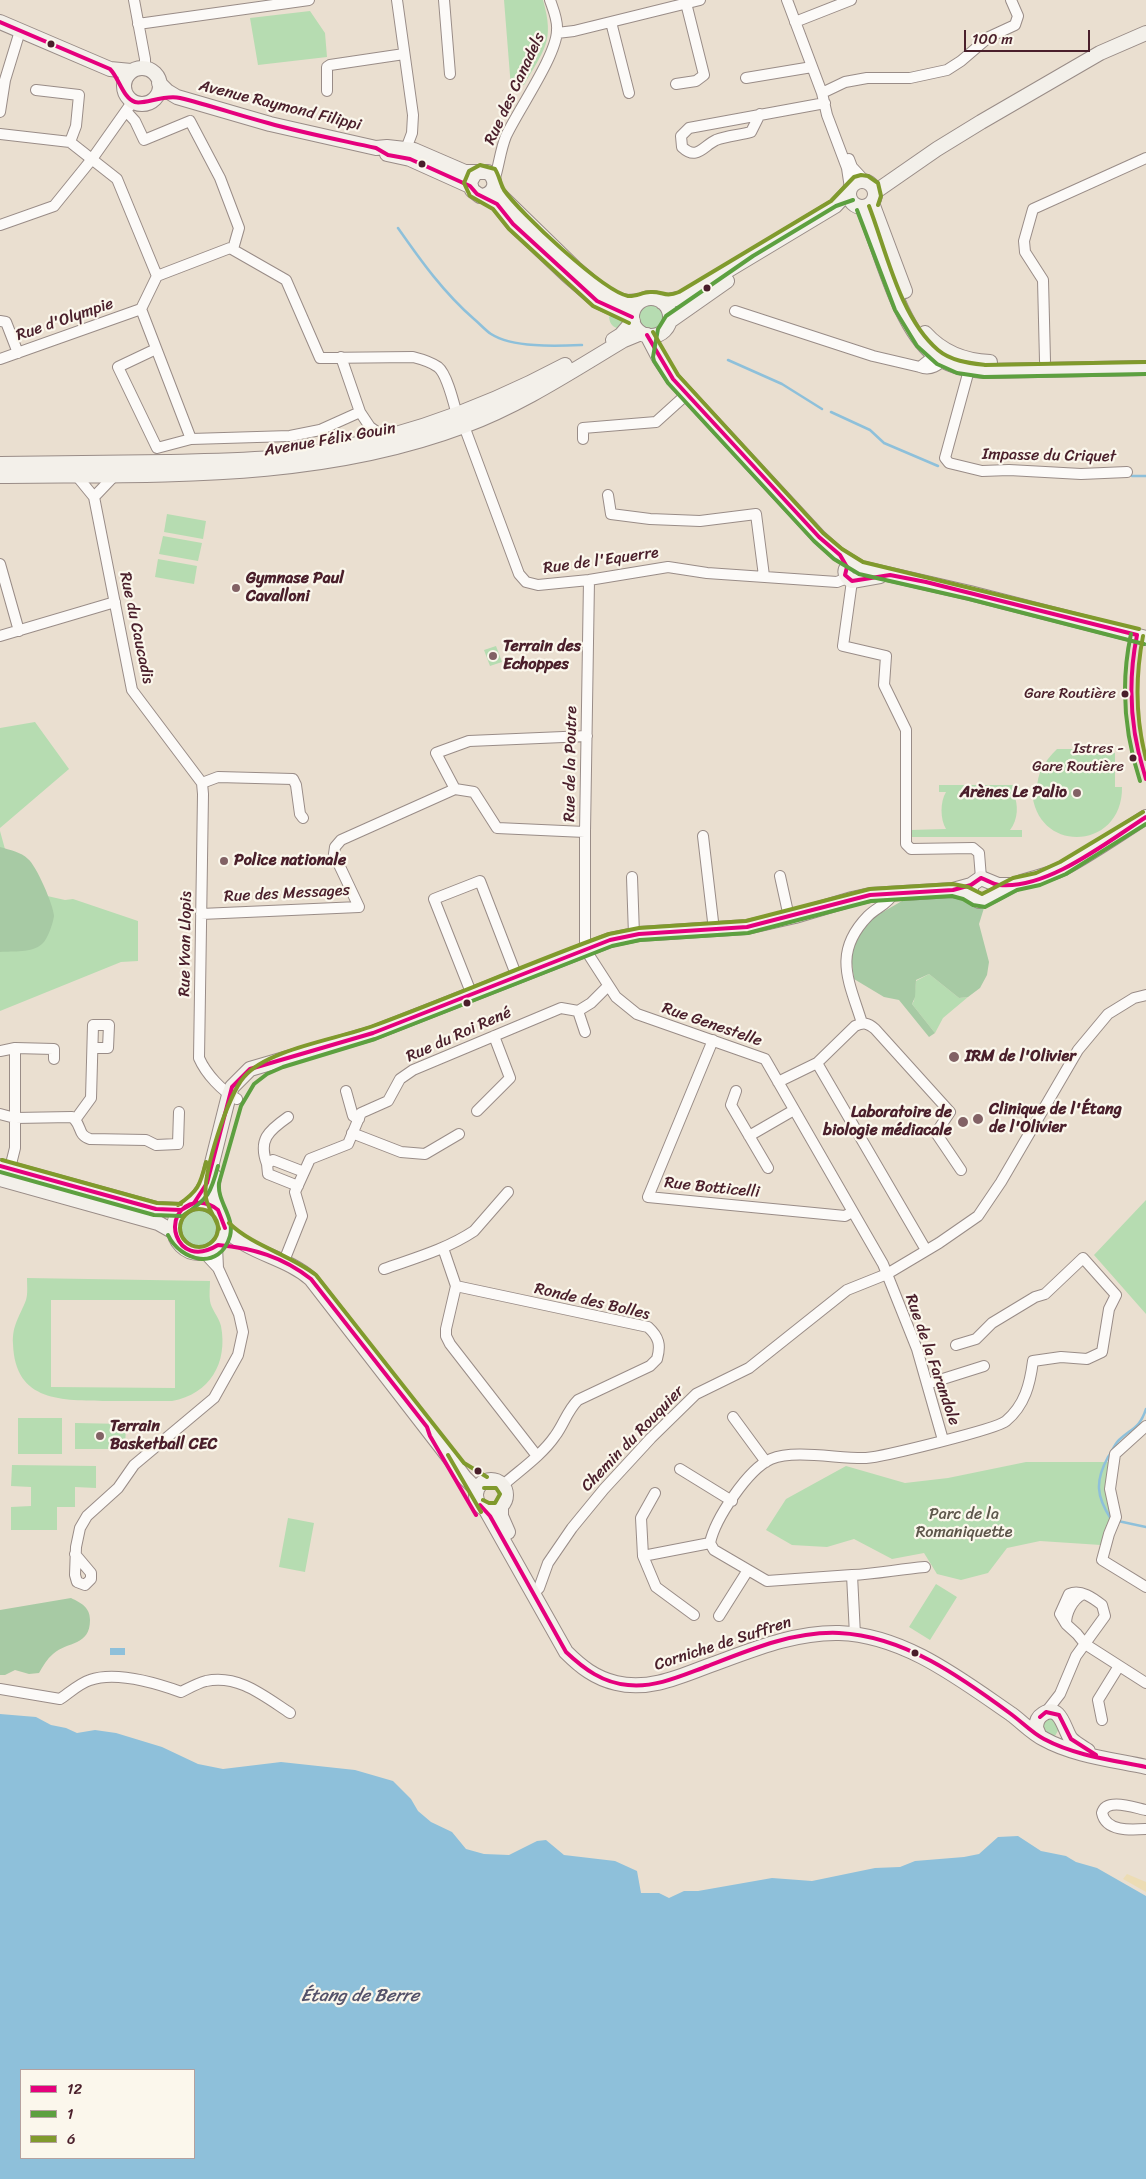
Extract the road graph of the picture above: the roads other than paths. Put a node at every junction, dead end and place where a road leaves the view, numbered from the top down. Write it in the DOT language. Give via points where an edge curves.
graph roads {
  1 [pos="134,0"];
  2 [pos="309,0"];
  3 [pos="397,0"];
  4 [pos="444,0"];
  5 [pos="550,0"];
  6 [pos="700,0"];
  7 [pos="787,0"];
  8 [pos="850,0"];
  9 [pos="1011,0"];
  10 [pos="686,3"];
  11 [pos="255,4"];
  12 [pos="0,22"];
  13 [pos="611,22"];
  14 [pos="795,22"];
  15 [pos="138,24"];
  16 [pos="20,31"];
  17 [pos="557,33"];
  18 [pos="1145,35"];
  19 [pos="404,54"];
  20 [pos="812,66"];
  21 [pos="145,68"];
  22 [pos="110,69"];
  23 [pos="131,71"];
  24 [pos="450,74"];
  25 [pos="746,78"];
  26 [pos="159,83"];
  27 [pos="676,84"];
  28 [pos="124,87"];
  29 [pos="36,90"];
  30 [pos="327,91"];
  31 [pos="629,93"];
  32 [pos="822,93"];
  33 [pos="177,97"];
  34 [pos="153,99"];
  35 [pos="825,103"];
  36 [pos="130,106"];
  37 [pos="0,112"];
  38 [pos="760,114"];
  39 [pos="716,122"];
  40 [pos="0,134"];
  41 [pos="70,142"];
  42 [pos="711,145"];
  43 [pos="376,148"];
  44 [pos="406,149"];
  45 [pos="1146,158"];
  46 [pos="92,159"];
  47 [pos="498,161"];
  48 [pos="480,172"];
  49 [pos="494,183"];
  50 [pos="470,186"];
  51 [pos="849,190"];
  52 [pos="866,195"];
  53 [pos="484,196"];
  54 [pos="0,225"];
  55 [pos="233,249"];
  56 [pos="157,276"];
  57 [pos="641,301"];
  58 [pos="662,302"];
  59 [pos="141,309"];
  60 [pos="735,311"];
  61 [pos="633,319"];
  62 [pos="0,321"];
  63 [pos="667,326"];
  64 [pos="644,334"];
  65 [pos="156,349"];
  66 [pos="939,351"];
  67 [pos="18,353"];
  68 [pos="341,357"];
  69 [pos="659,358"];
  70 [pos="0,359"];
  71 [pos="1146,359"];
  72 [pos="1045,362"];
  73 [pos="1146,368"];
  74 [pos="969,370"];
  75 [pos="687,394"];
  76 [pos="360,412"];
  77 [pos="461,420"];
  78 [pos="384,438"];
  79 [pos="191,439"];
  80 [pos="583,439"];
  81 [pos="157,448"];
  82 [pos="151,462"];
  83 [pos="0,464"];
  84 [pos="1127,472"];
  85 [pos="76,475"];
  86 [pos="116,475"];
  87 [pos="0,476"];
  88 [pos="608,495"];
  89 [pos="94,497"];
  90 [pos="0,564"];
  91 [pos="851,570"];
  92 [pos="764,576"];
  93 [pos="589,580"];
  94 [pos="115,602"];
  95 [pos="19,631"];
  96 [pos="0,636"];
  97 [pos="1146,638"];
  98 [pos="587,736"];
  99 [pos="199,779"];
  100 [pos="455,789"];
  101 [pos="1146,817"];
  102 [pos="303,818"];
  103 [pos="585,832"];
  104 [pos="703,836"];
  105 [pos="780,876"];
  106 [pos="632,877"];
  107 [pos="1015,884"];
  108 [pos="978,885"];
  109 [pos="894,893"];
  110 [pos="202,914"];
  111 [pos="788,917"];
  112 [pos="714,930"];
  113 [pos="634,935"];
  114 [pos="586,949"];
  115 [pos="517,977"];
  116 [pos="608,986"];
  117 [pos="472,995"];
  118 [pos="1146,995"];
  119 [pos="578,1011"];
  120 [pos="862,1023"];
  121 [pos="585,1032"];
  122 [pos="494,1036"];
  123 [pos="713,1040"];
  124 [pos="15,1048"];
  125 [pos="93,1048"];
  126 [pos="0,1051"];
  127 [pos="54,1059"];
  128 [pos="817,1063"];
  129 [pos="778,1082"];
  130 [pos="736,1090"];
  131 [pos="346,1091"];
  132 [pos="233,1097"];
  133 [pos="794,1110"];
  134 [pos="477,1111"];
  135 [pos="179,1112"];
  136 [pos="0,1114"];
  137 [pos="15,1118"];
  138 [pos="288,1118"];
  139 [pos="359,1119"];
  140 [pos="75,1120"];
  141 [pos="352,1133"];
  142 [pos="459,1134"];
  143 [pos="749,1136"];
  144 [pos="267,1164"];
  145 [pos="768,1168"];
  146 [pos="961,1170"];
  147 [pos="3,1171"];
  148 [pos="304,1172"];
  149 [pos="298,1186"];
  150 [pos="508,1192"];
  151 [pos="194,1203"];
  152 [pos="216,1208"];
  153 [pos="181,1210"];
  154 [pos="852,1212"];
  155 [pos="225,1228"];
  156 [pos="174,1232"];
  157 [pos="217,1246"];
  158 [pos="444,1248"];
  159 [pos="254,1250"];
  160 [pos="926,1250"];
  161 [pos="204,1253"];
  162 [pos="284,1261"];
  163 [pos="218,1268"];
  164 [pos="384,1269"];
  165 [pos="886,1274"];
  166 [pos="456,1286"];
  167 [pos="956,1345"];
  168 [pos="984,1366"];
  169 [pos="927,1384"];
  170 [pos="733,1417"];
  171 [pos="1146,1426"];
  172 [pos="944,1440"];
  173 [pos="537,1456"];
  174 [pos="766,1462"];
  175 [pos="680,1469"];
  176 [pos="503,1485"];
  177 [pos="481,1486"];
  178 [pos="655,1493"];
  179 [pos="732,1501"];
  180 [pos="501,1508"];
  181 [pos="486,1510"];
  182 [pos="710,1543"];
  183 [pos="75,1554"];
  184 [pos="643,1556"];
  185 [pos="925,1567"];
  186 [pos="748,1570"];
  187 [pos="852,1575"];
  188 [pos="1146,1587"];
  189 [pos="536,1591"];
  190 [pos="694,1614"];
  191 [pos="720,1616"];
  192 [pos="855,1635"];
  193 [pos="1085,1644"];
  194 [pos="1119,1666"];
  195 [pos="1146,1683"];
  196 [pos="0,1689"];
  197 [pos="1060,1694"];
  198 [pos="290,1713"];
  199 [pos="1043,1714"];
  200 [pos="1013,1716"];
  201 [pos="1102,1720"];
  202 [pos="1064,1722"];
  203 [pos="1043,1738"];
  204 [pos="1094,1755"];
  205 [pos="1146,1767"];
  206 [pos="1146,1810"];
  207 [pos="1146,1829"];
  1 -- 15 [label="street"];
  2 -- 11 [label="street"];
  3 -- 19 [label="street"];
  4 -- 24 [label="street"];
  5 -- 17 [label="street, Rue des Canadels"];
  6 -- 10 [label="street"];
  7 -- 14 [label="street"];
  8 -- 14 [label="street"];
  9 -- 32 [label="street" via="1018,16 1015,25 989,37 947,70 910,78 867,78"];
  10 -- 13 [label="street"];
  10 -- 27 [label="street" via="704,75"];
  11 -- 15 [label="street"];
  12 -- 16 [label="main road"];
  13 -- 17 [label="street"];
  13 -- 31 [label="street"];
  14 -- 20 [label="street"];
  15 -- 21 [label="street"];
  16 -- 22 [label="main road"];
  16 -- 37 [label="street" via="4,80"];
  17 -- 47 [label="street, Rue des Canadels"];
  18 -- 52 [label="main road" via="1100,53"];
  19 -- 30 [label="street" via="330,65 326,74"];
  19 -- 44 [label="street" via="413,115 412,134"];
  20 -- 25 [label="street"];
  20 -- 32 [label="street"];
  21 -- 23 [label="main road"];
  21 -- 26 [label="main road" via="154,73"];
  22 -- 23 [label="main road"];
  22 -- 28 [label="main road"];
  23 -- 28 [label="main road"];
  26 -- 33 [label="main road, Avenue Raymond Filippi"];
  26 -- 34 [label="main road"];
  28 -- 36 [label="main road"];
  29 -- 41 [label="street" via="79,95 76,126"];
  32 -- 35 [label="street"];
  33 -- 34 [label="main road, Avenue Raymond Filippi"];
  33 -- 43 [label="main road, Avenue Raymond Filippi" via="270,124"];
  34 -- 36 [label="main road"];
  35 -- 38 [label="street"];
  35 -- 51 [label="street" via="849,175"];
  35 -- 52 [label="street"];
  36 -- 46 [label="street"];
  36 -- 55 [label="street" via="144,140 190,121 216,171 239,228"];
  38 -- 39 [label="street"];
  38 -- 42 [label="street" via="751,132 716,140"];
  39 -- 42 [label="street"];
  39 -- 42 [label="street" via="689,128 681,136 682,147 687,152 696,153"];
  40 -- 41 [label="street"];
  41 -- 46 [label="street"];
  43 -- 44 [label="main road, Avenue Raymond Filippi"];
  43 -- 50 [label="main road, Avenue Raymond Filippi"];
  44 -- 48 [label="main road, Avenue Raymond Filippi" via="426,154 464,172"];
  45 -- 72 [label="street" via="1034,209 1024,241 1026,252 1043,280"];
  46 -- 54 [label="street" via="54,206"];
  46 -- 56 [label="street" via="117,179"];
  47 -- 48 [label="street, Rue des Canadels"];
  47 -- 49 [label="street, Rue des Canadels"];
  48 -- 49 [label="main road" via="491,174"];
  48 -- 50 [label="main road" via="471,178"];
  49 -- 53 [label="main road" via="491,192"];
  49 -- 57 [label="main road" via="504,200 602,291 627,302"];
  50 -- 53 [label="main road" via="474,192"];
  51 -- 52 [label="main road" via="849,199"];
  51 -- 52 [label="main road" via="858,181"];
  51 -- 58 [label="main road" via="835,206 682,298"];
  52 -- 63 [label="main road" via="756,261"];
  52 -- 66 [label="main road" via="912,311"];
  53 -- 61 [label="main road" via="497,204 512,224 597,301"];
  55 -- 56 [label="street"];
  55 -- 68 [label="street, Rue de l'Equerre" via="286,280 320,358"];
  56 -- 59 [label="street"];
  57 -- 58 [label="main road" via="653,298"];
  57 -- 61 [label="main road" via="633,311"];
  58 -- 63 [label="main road" via="668,308"];
  59 -- 65 [label="street"];
  59 -- 67 [label="street, Rue d'Olympie"];
  60 -- 66 [label="street" via="872,356 920,367"];
  61 -- 64 [label="main road"];
  61 -- 77 [label="main road, Avenue Félix Gouin" via="621,335"];
  62 -- 67 [label="street" via="6,322"];
  63 -- 64 [label="main road" via="653,336"];
  63 -- 69 [label="main road"];
  64 -- 69 [label="main road"];
  64 -- 77 [label="main road, Avenue Félix Gouin" via="624,340 520,402"];
  65 -- 79 [label="street"];
  65 -- 81 [label="street" via="118,367"];
  66 -- 72 [label="main road" via="974,361"];
  66 -- 74 [label="main road"];
  67 -- 70 [label="street, Rue d'Olympie"];
  68 -- 76 [label="street"];
  68 -- 77 [label="street, Rue de l'Equerre" via="413,356 427,361 440,368"];
  69 -- 75 [label="main road"];
  71 -- 72 [label="main road"];
  73 -- 74 [label="main road"];
  74 -- 84 [label="street, Impasse du Criquet" via="945,458 949,463 982,471"];
  75 -- 80 [label="street" via="656,422 583,428"];
  75 -- 91 [label="main road"];
  76 -- 78 [label="street" via="370,427"];
  76 -- 79 [label="street" via="320,430 290,436"];
  77 -- 78 [label="main road, Avenue Félix Gouin"];
  77 -- 86 [label="main road, Avenue Félix Gouin" via="372,453 274,469"];
  77 -- 93 [label="street, Rue de l'Equerre" via="526,585"];
  78 -- 82 [label="main road, Avenue Félix Gouin" via="279,457"];
  79 -- 81 [label="street"];
  81 -- 82 [label="street"];
  82 -- 83 [label="main road, Avenue Félix Gouin"];
  85 -- 86 [label="main road, Avenue Félix Gouin"];
  85 -- 87 [label="main road, Avenue Félix Gouin"];
  85 -- 89 [label="street, Rue du Caucadis"];
  86 -- 89 [label="street"];
  88 -- 92 [label="street" via="611,514 700,521 756,514"];
  89 -- 94 [label="street, Rue du Caucadis"];
  90 -- 95 [label="street"];
  91 -- 92 [label="street, Rue de l'Equerre" via="837,582"];
  91 -- 97 [label="main road" via="970,592"];
  91 -- 108 [label="street" via="843,646 886,656 884,685 906,730 906,844 912,849 973,848 979,853"];
  92 -- 93 [label="street, Rue de l'Equerre" via="668,567"];
  93 -- 98 [label="street, Rue de la Poutre"];
  94 -- 95 [label="street"];
  94 -- 99 [label="street, Rue du Caucadis" via="132,690"];
  95 -- 96 [label="street"];
  98 -- 100 [label="street" via="468,741 436,753"];
  98 -- 103 [label="street, Rue de la Poutre"];
  99 -- 102 [label="street" via="293,779"];
  99 -- 110 [label="street, Rue Yvan Llopis" via="204,794"];
  100 -- 103 [label="street" via="474,792 498,828"];
  100 -- 110 [label="street, Rue des Messages" via="341,840 335,847 334,854 358,907"];
  101 -- 107 [label="main road" via="1063,868"];
  103 -- 114 [label="street, Rue de la Poutre"];
  104 -- 112 [label="street"];
  105 -- 111 [label="street"];
  106 -- 113 [label="street"];
  107 -- 108 [label="main road"];
  107 -- 108 [label="main road" via="979,900"];
  108 -- 109 [label="main road" via="952,890"];
  109 -- 111 [label="main road" via="852,898"];
  109 -- 120 [label="street" via="889,902 869,915 848,946 845,961 848,982"];
  110 -- 132 [label="street, Rue Yvan Llopis" via="200,1058 204,1069"];
  111 -- 112 [label="main road" via="747,927"];
  112 -- 113 [label="main road"];
  113 -- 114 [label="main road"];
  114 -- 115 [label="main road"];
  114 -- 116 [label="street, Rue Genestelle"];
  115 -- 117 [label="main road"];
  115 -- 117 [label="street" via="480,881 434,899"];
  116 -- 119 [label="street"];
  116 -- 123 [label="street, Rue Genestelle" via="637,1014"];
  117 -- 132 [label="main road" via="373,1033 250,1069 232,1087"];
  118 -- 160 [label="street, Chemin du Rouquier" via="1134,998 1108,1014 1078,1050 978,1216"];
  119 -- 121 [label="street"];
  119 -- 122 [label="street, Rue du Roi René" via="561,1008"];
  120 -- 128 [label="street"];
  120 -- 146 [label="street" via="875,1029 950,1112 936,1132"];
  122 -- 134 [label="street" via="510,1078"];
  122 -- 139 [label="street, Rue du Roi René" via="413,1070 400,1079 388,1101 361,1113"];
  123 -- 129 [label="street, Rue Genestelle" via="765,1059"];
  123 -- 154 [label="street, Rue Botticelli" via="648,1197 846,1216"];
  124 -- 126 [label="street"];
  124 -- 127 [label="street" via="54,1049"];
  124 -- 137 [label="street"];
  125 -- 140 [label="street" via="92,1098"];
  128 -- 129 [label="street"];
  128 -- 160 [label="street"];
  129 -- 133 [label="street, Rue Genestelle"];
  130 -- 143 [label="street" via="731,1105"];
  131 -- 139 [label="street" via="353,1116"];
  132 -- 151 [label="main road" via="218,1135 207,1183"];
  132 -- 152 [label="main road" via="212,1184"];
  133 -- 143 [label="street"];
  133 -- 154 [label="street, Rue Genestelle"];
  135 -- 140 [label="street" via="178,1144 90,1139 79,1131"];
  136 -- 137 [label="street"];
  137 -- 140 [label="street"];
  137 -- 147 [label="street" via="15,1148"];
  138 -- 144 [label="street" via="269,1130 262,1150"];
  139 -- 141 [label="street, Rue du Roi René"];
  141 -- 142 [label="street" via="402,1152 425,1154"];
  141 -- 148 [label="street, Rue du Roi René" via="348,1144 310,1159"];
  143 -- 145 [label="street"];
  144 -- 148 [label="street" via="273,1160"];
  144 -- 149 [label="street" via="268,1174"];
  147 -- 153 [label="main road" via="156,1209"];
  147 -- 156 [label="main road" via="158,1223"];
  148 -- 149 [label="street, Rue du Roi René"];
  149 -- 162 [label="street, Rue du Roi René" via="295,1192 302,1216"];
  150 -- 158 [label="street" via="474,1231"];
  151 -- 152 [label="main road"];
  151 -- 153 [label="main road"];
  152 -- 155 [label="main road"];
  153 -- 156 [label="main road"];
  154 -- 165 [label="street, Rue Genestelle"];
  155 -- 157 [label="main road"];
  155 -- 159 [label="main road"];
  156 -- 161 [label="main road" via="182,1247 189,1252"];
  157 -- 159 [label="main road"];
  157 -- 161 [label="main road"];
  157 -- 163 [label="street"];
  158 -- 164 [label="street"];
  158 -- 166 [label="street"];
  159 -- 162 [label="main road"];
  160 -- 165 [label="street, Chemin du Rouquier"];
  161 -- 163 [label="street"];
  162 -- 177 [label="main road" via="302,1271 323,1292 465,1478"];
  163 -- 183 [label="street" via="239,1314 243,1332 238,1355 214,1398 134,1465 118,1488 87,1516 80,1528"];
  165 -- 169 [label="street, Rue de la Farandole"];
  165 -- 189 [label="street, Chemin du Rouquier" via="848,1290 749,1368 696,1394 651,1438 572,1528 548,1563"];
  166 -- 173 [label="street" via="446,1336"];
  166 -- 173 [label="street, Ronde des Bolles" via="648,1327 656,1334 658,1359 650,1366 578,1400 555,1436"];
  167 -- 172 [label="street" via="976,1339 992,1323 1045,1294 1083,1258 1116,1295 1108,1313 1102,1352 1086,1359 1061,1357 1033,1361 1030,1386 1005,1423"];
  168 -- 169 [label="street"];
  169 -- 172 [label="street, Rue de la Farandole"];
  170 -- 174 [label="street"];
  171 -- 188 [label="street" via="1115,1454 1110,1488 1116,1517 1102,1560"];
  172 -- 174 [label="street, Rue de la Farandole" via="867,1458 785,1455"];
  173 -- 176 [label="street, Ronde des Bolles"];
  174 -- 179 [label="street, Rue de la Farandole" via="750,1475"];
  175 -- 179 [label="street"];
  176 -- 177 [label="main road" via="494,1480"];
  176 -- 180 [label="main road" via="507,1495"];
  177 -- 181 [label="main road" via="477,1500"];
  178 -- 184 [label="street" via="641,1518"];
  179 -- 182 [label="street, Rue de la Farandole" via="712,1531"];
  180 -- 181 [label="main road"];
  180 -- 189 [label="main road" via="504,1524"];
  181 -- 189 [label="main road"];
  182 -- 184 [label="street"];
  182 -- 186 [label="street" via="714,1550"];
  184 -- 190 [label="street" via="656,1588"];
  185 -- 187 [label="street"];
  186 -- 187 [label="street" via="767,1581"];
  186 -- 191 [label="street"];
  187 -- 192 [label="street"];
  189 -- 192 [label="main road, Corniche de Suffren" via="566,1652 580,1666 618,1684 649,1685 667,1681 799,1637 838,1633"];
  192 -- 200 [label="main road, Corniche de Suffren" via="892,1643 922,1656"];
  193 -- 193 [label="street" via="1104,1616 1102,1605 1078,1592 1069,1594 1060,1614"];
  193 -- 194 [label="street"];
  193 -- 197 [label="street" via="1076,1656"];
  194 -- 195 [label="street"];
  194 -- 201 [label="street" via="1098,1700"];
  196 -- 198 [label="street" via="60,1699 89,1680 108,1677 151,1682 181,1692 205,1681 226,1679 248,1687"];
  197 -- 199 [label="street"];
  197 -- 202 [label="street"];
  199 -- 200 [label="main road"];
  199 -- 202 [label="main road" via="1055,1713"];
  199 -- 203 [label="main road" via="1036,1728"];
  200 -- 203 [label="main road, Corniche de Suffren"];
  202 -- 203 [label="main road" via="1059,1738"];
  202 -- 204 [label="main road, Corniche de Suffren" via="1071,1738"];
  203 -- 204 [label="main road, Corniche de Suffren" via="1059,1746"];
  204 -- 205 [label="main road, Corniche de Suffren"];
  206 -- 207 [label="street" via="1114,1804 1106,1806 1102,1813 1105,1821 1113,1826"];
}
